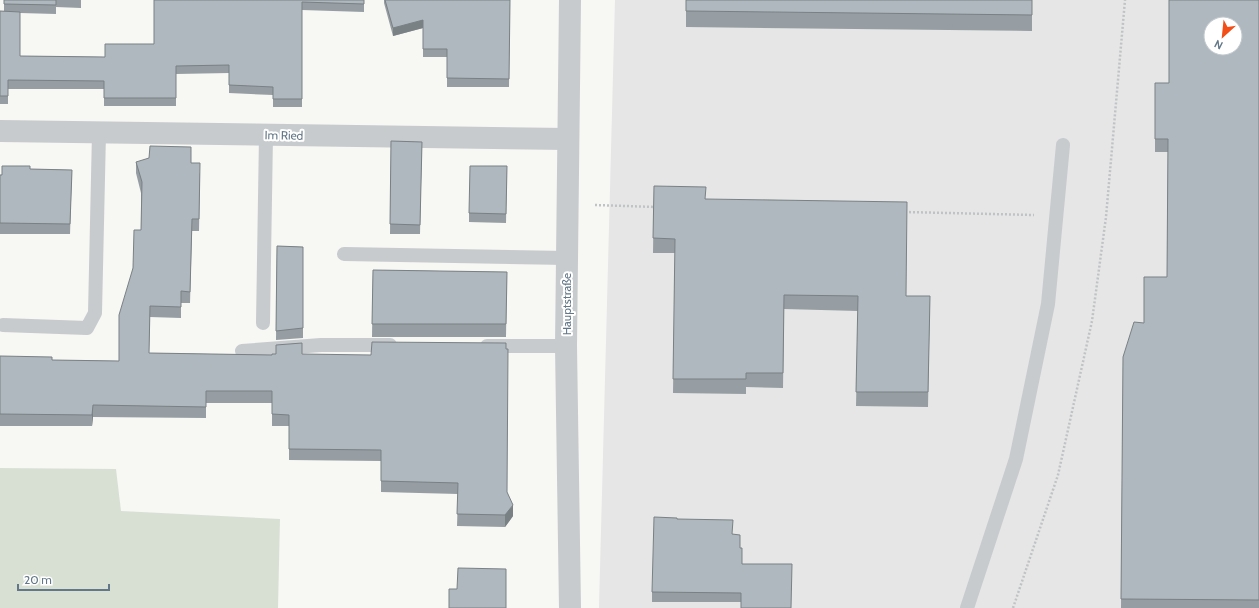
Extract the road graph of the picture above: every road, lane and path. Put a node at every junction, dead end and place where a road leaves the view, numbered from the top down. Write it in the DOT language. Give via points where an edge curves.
graph roads {
  1 [pos="570,0"];
  2 [pos="1125,0"];
  3 [pos="0,131"];
  4 [pos="99,133"];
  5 [pos="266,135"];
  6 [pos="568,139"];
  7 [pos="1063,145"];
  8 [pos="568,205"];
  9 [pos="663,207"];
  10 [pos="899,212"];
  11 [pos="1056,216"];
  12 [pos="344,254"];
  13 [pos="567,258"];
  14 [pos="264,323"];
  15 [pos="2,325"];
  16 [pos="400,345"];
  17 [pos="471,346"];
  18 [pos="566,346"];
  19 [pos="242,351"];
  20 [pos="570,608"];
  21 [pos="967,608"];
  22 [pos="1012,608"];
  1 -- 6 [label="street, Hauptstraße"];
  2 -- 22 [label="path" via="1106,217 1092,321 1058,475"];
  3 -- 4 [label="street, Im Ried"];
  4 -- 5 [label="street, Im Ried"];
  4 -- 15 [label="lane" via="95,313 87,328"];
  5 -- 6 [label="street, Im Ried"];
  5 -- 14 [label="lane"];
  6 -- 8 [label="street, Hauptstraße"];
  7 -- 11 [label="lane"];
  8 -- 9 [label="path"];
  8 -- 13 [label="street, Hauptstraße"];
  10 -- 11 [label="path"];
  11 -- 21 [label="lane" via="1048,304 1016,459"];
  12 -- 13 [label="lane"];
  13 -- 18 [label="street, Hauptstraße"];
  16 -- 19 [label="lane" via="321,344"];
  17 -- 18 [label="lane"];
  18 -- 20 [label="street, Hauptstraße"];
}
